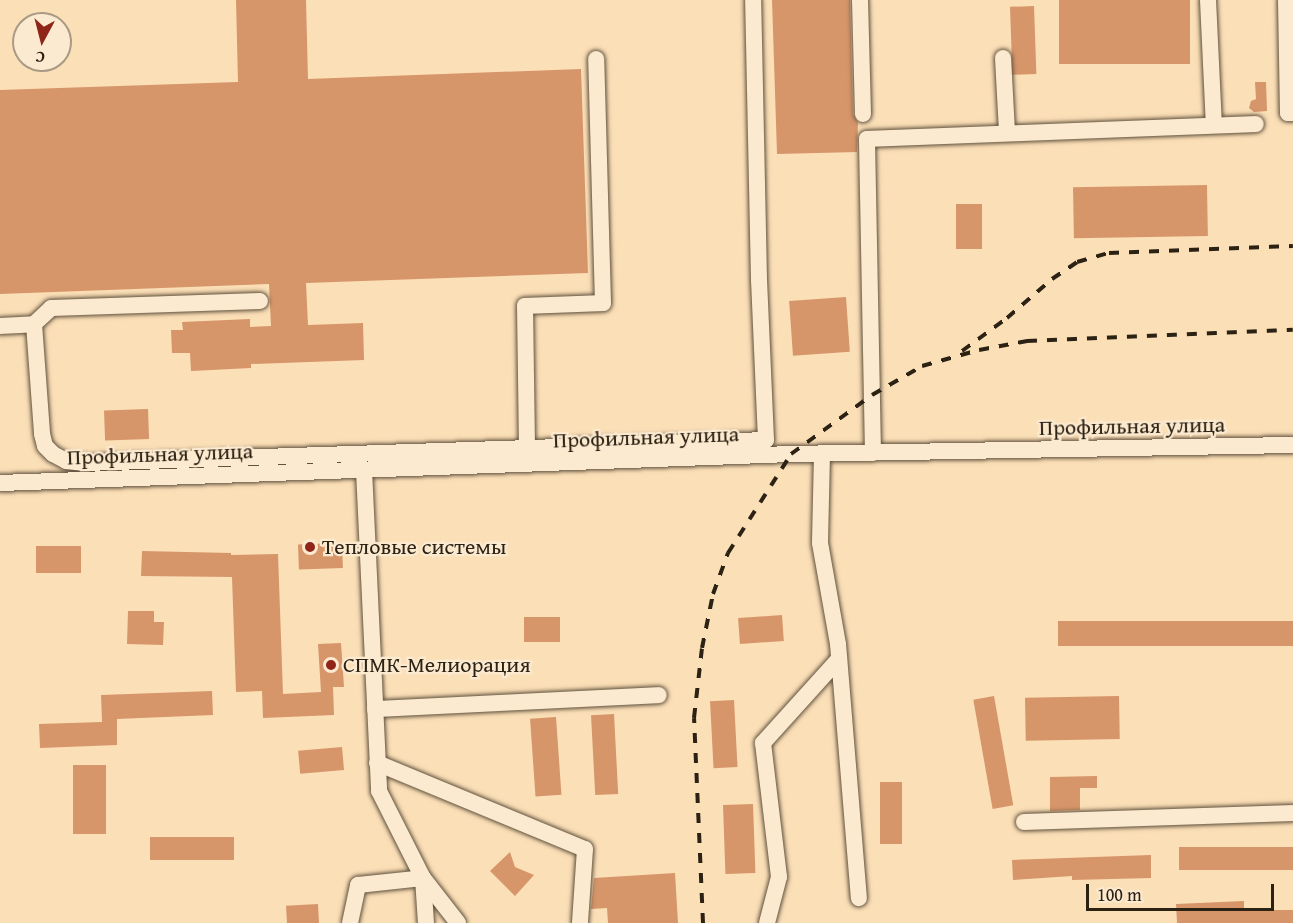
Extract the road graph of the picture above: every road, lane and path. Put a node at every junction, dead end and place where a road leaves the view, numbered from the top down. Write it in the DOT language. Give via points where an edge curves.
graph roads {
  1 [pos="753,0"];
  2 [pos="860,0"];
  3 [pos="1208,0"];
  4 [pos="1288,3"];
  5 [pos="1003,58"];
  6 [pos="596,59"];
  7 [pos="1293,113"];
  8 [pos="863,114"];
  9 [pos="1256,124"];
  10 [pos="1214,125"];
  11 [pos="1007,133"];
  12 [pos="260,301"];
  13 [pos="34,324"];
  14 [pos="0,326"];
  15 [pos="1293,445"];
  16 [pos="527,448"];
  17 [pos="873,453"];
  18 [pos="822,454"];
  19 [pos="364,470"];
  20 [pos="0,483"];
  21 [pos="839,659"];
  22 [pos="659,696"];
  23 [pos="375,709"];
  24 [pos="377,763"];
  25 [pos="1293,813"];
  26 [pos="1024,822"];
  27 [pos="423,878"];
  28 [pos="859,898"];
  29 [pos="350,923"];
  30 [pos="426,923"];
  31 [pos="458,923"];
  32 [pos="580,923"];
  33 [pos="767,923"];
  1 -- 16 [label="street" via="766,440"];
  2 -- 8 [label="street"];
  3 -- 10 [label="street"];
  4 -- 7 [label="street" via="1288,113"];
  5 -- 11 [label="street"];
  6 -- 16 [label="street" via="603,303 525,306"];
  9 -- 10 [label="street"];
  10 -- 11 [label="street"];
  11 -- 17 [label="street" via="867,138"];
  12 -- 13 [label="street" via="51,308"];
  13 -- 14 [label="street"];
  13 -- 16 [label="street" via="42,435 52,454 66,461"];
  15 -- 17 [label="street, Профильная улица"];
  17 -- 18 [label="street, Профильная улица"];
  18 -- 19 [label="street, Профильная улица"];
  18 -- 21 [label="street" via="820,543"];
  19 -- 20 [label="street, Профильная улица"];
  19 -- 23 [label="street"];
  21 -- 28 [label="street"];
  21 -- 33 [label="street" via="763,743 779,877"];
  22 -- 23 [label="street"];
  23 -- 24 [label="street"];
  24 -- 27 [label="street" via="379,791"];
  24 -- 32 [label="street" via="585,849"];
  25 -- 26 [label="street"];
  27 -- 29 [label="street" via="358,885"];
  27 -- 30 [label="street"];
  27 -- 31 [label="street"];
}
